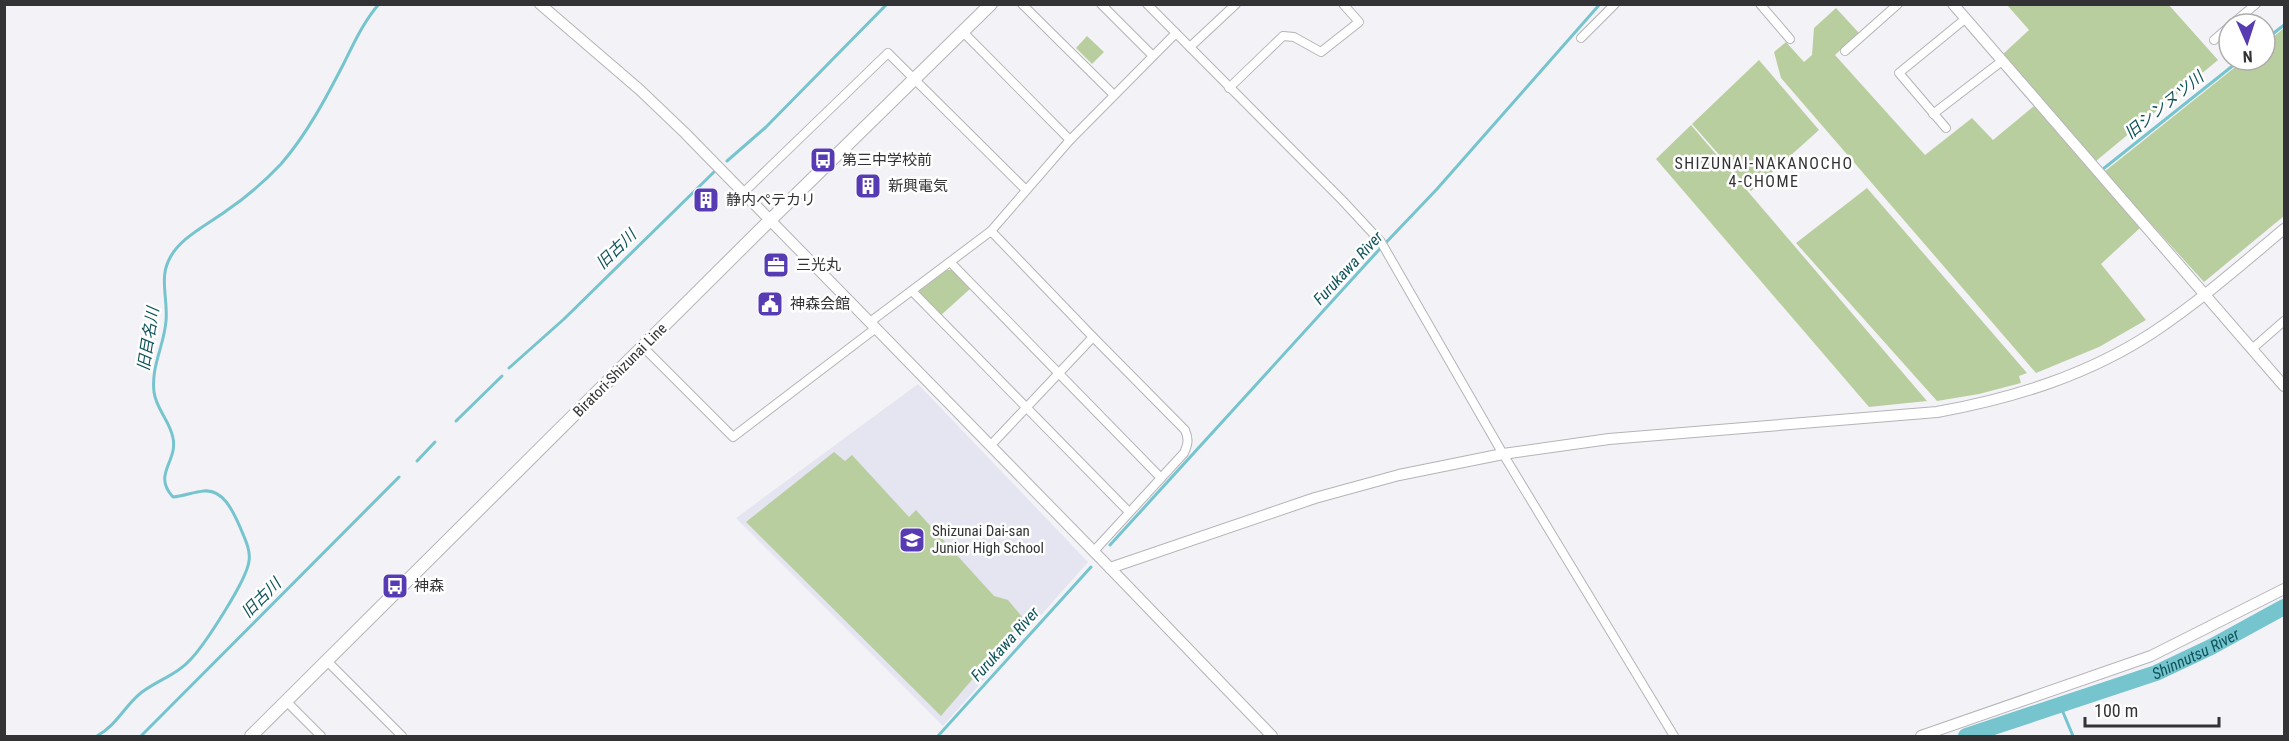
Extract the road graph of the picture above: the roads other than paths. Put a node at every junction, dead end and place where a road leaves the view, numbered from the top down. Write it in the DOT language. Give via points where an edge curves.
graph roads {
  1 [pos="540,4"];
  2 [pos="991,4"];
  3 [pos="1022,4"];
  4 [pos="1101,4"];
  5 [pos="1147,4"];
  6 [pos="1236,4"];
  7 [pos="1343,4"];
  8 [pos="1615,4"];
  9 [pos="1760,4"];
  10 [pos="1898,4"];
  11 [pos="1953,4"];
  12 [pos="1965,19"];
  13 [pos="963,32"];
  14 [pos="1176,33"];
  15 [pos="2217,37"];
  16 [pos="1581,38"];
  17 [pos="1790,39"];
  18 [pos="2214,40"];
  19 [pos="1190,47"];
  20 [pos="1845,51"];
  21 [pos="1153,57"];
  22 [pos="2002,61"];
  23 [pos="915,79"];
  24 [pos="1229,88"];
  25 [pos="1114,95"];
  26 [pos="1933,114"];
  27 [pos="1946,128"];
  28 [pos="1070,140"];
  29 [pos="1026,190"];
  30 [pos="744,193"];
  31 [pos="771,220"];
  32 [pos="2284,229"];
  33 [pos="991,231"];
  34 [pos="951,263"];
  35 [pos="912,291"];
  36 [pos="2204,294"];
  37 [pos="2284,321"];
  38 [pos="873,325"];
  39 [pos="1093,337"];
  40 [pos="643,347"];
  41 [pos="2252,349"];
  42 [pos="1059,372"];
  43 [pos="2284,386"];
  44 [pos="1026,407"];
  45 [pos="990,446"];
  46 [pos="1503,454"];
  47 [pos="1161,478"];
  48 [pos="1129,512"];
  49 [pos="1094,551"];
  50 [pos="1110,568"];
  51 [pos="2284,589"];
  52 [pos="327,661"];
  53 [pos="286,701"];
  54 [pos="251,736"];
  55 [pos="321,736"];
  56 [pos="402,736"];
  57 [pos="1272,736"];
  58 [pos="1674,736"];
  59 [pos="1922,736"];
  1 -- 30 [label="street" via="639,90"];
  2 -- 13 [label="main road, Biratori-Shizunai Line"];
  3 -- 25 [label="street"];
  4 -- 21 [label="street"];
  5 -- 14 [label="street"];
  6 -- 19 [label="street"];
  7 -- 24 [label="street" via="1359,22 1321,52 1294,37 1283,36"];
  8 -- 16 [label="street"];
  9 -- 17 [label="street"];
  10 -- 20 [label="street"];
  11 -- 12 [label="street"];
  12 -- 22 [label="street"];
  12 -- 26 [label="street" via="1899,73"];
  13 -- 23 [label="main road, Biratori-Shizunai Line"];
  13 -- 28 [label="street"];
  14 -- 19 [label="street"];
  14 -- 21 [label="street"];
  15 -- 18 [label="street"];
  19 -- 24 [label="street"];
  21 -- 25 [label="street"];
  22 -- 26 [label="street"];
  22 -- 36 [label="street"];
  23 -- 29 [label="street"];
  23 -- 30 [label="street" via="888,53"];
  23 -- 31 [label="main road, Biratori-Shizunai Line"];
  24 -- 46 [label="street" via="1383,246"];
  25 -- 28 [label="street"];
  26 -- 27 [label="street"];
  28 -- 29 [label="street"];
  29 -- 33 [label="street"];
  30 -- 31 [label="street"];
  31 -- 38 [label="street"];
  31 -- 40 [label="main road, Biratori-Shizunai Line"];
  32 -- 36 [label="street"];
  33 -- 34 [label="street"];
  33 -- 39 [label="street"];
  34 -- 35 [label="street"];
  34 -- 42 [label="street"];
  35 -- 38 [label="street"];
  35 -- 44 [label="street"];
  36 -- 41 [label="street"];
  36 -- 46 [label="street" via="2154,332 2103,361 2032,390 1985,403 1937,412 1609,439"];
  37 -- 41 [label="street"];
  38 -- 40 [label="street" via="733,437"];
  38 -- 45 [label="street"];
  39 -- 42 [label="street"];
  39 -- 47 [label="street" via="1185,430 1188,445 1184,453"];
  40 -- 52 [label="main road, Biratori-Shizunai Line"];
  41 -- 43 [label="street"];
  42 -- 44 [label="street"];
  42 -- 47 [label="street"];
  44 -- 45 [label="street"];
  44 -- 48 [label="street"];
  45 -- 49 [label="street"];
  46 -- 50 [label="street" via="1399,475 1315,498"];
  46 -- 58 [label="street"];
  47 -- 48 [label="street"];
  48 -- 49 [label="street"];
  49 -- 50 [label="street"];
  50 -- 57 [label="street"];
  51 -- 59 [label="street" via="2151,656"];
  52 -- 53 [label="main road, Biratori-Shizunai Line"];
  52 -- 56 [label="street"];
  53 -- 54 [label="main road, Biratori-Shizunai Line"];
  53 -- 55 [label="street"];
}
